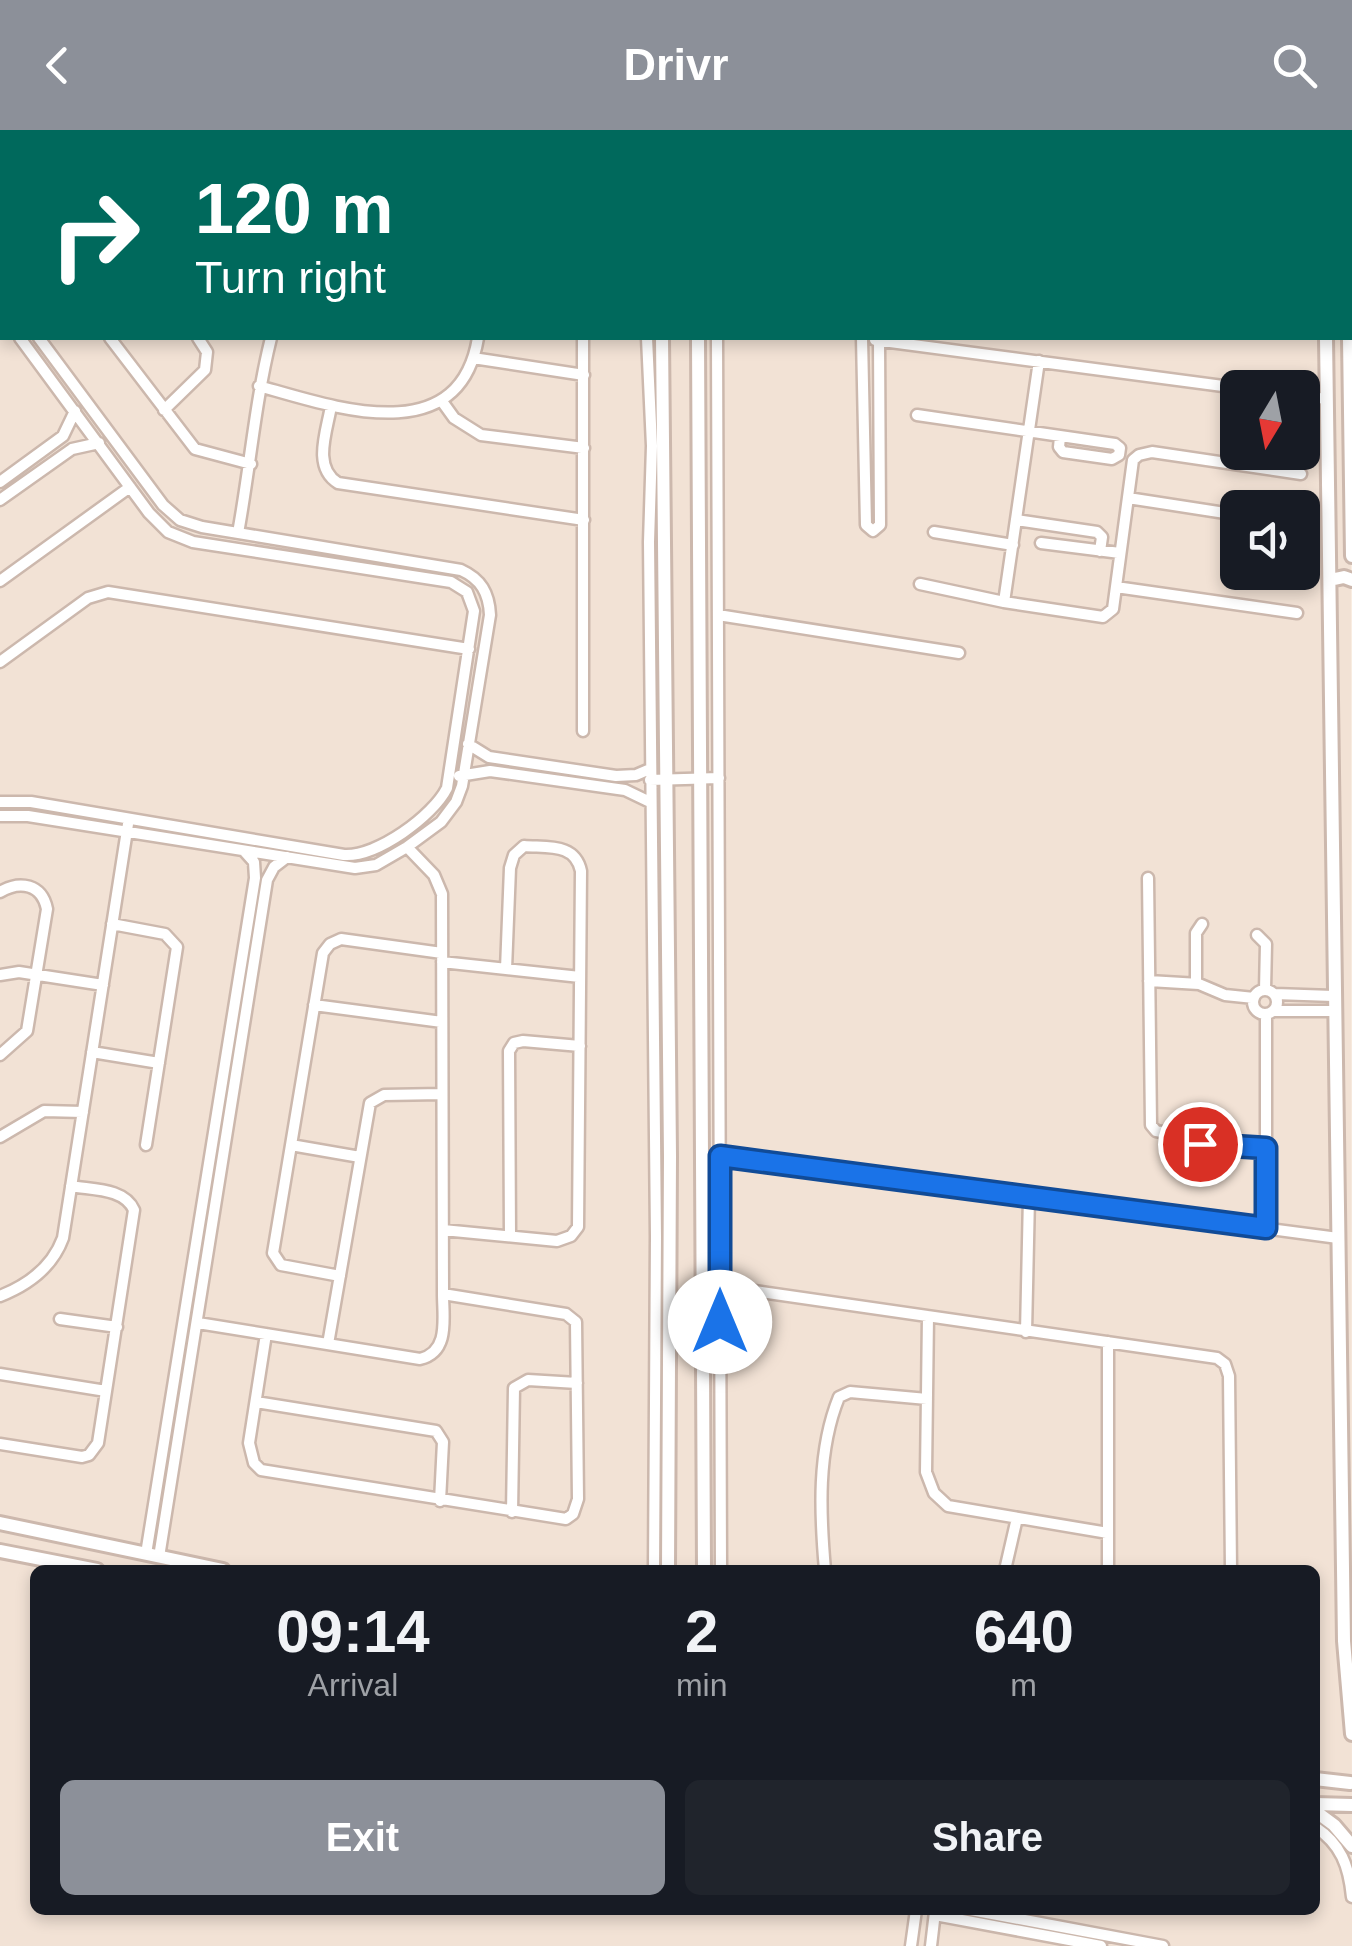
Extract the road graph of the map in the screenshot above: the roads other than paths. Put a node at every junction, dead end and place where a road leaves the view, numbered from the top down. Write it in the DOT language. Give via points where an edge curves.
graph roads {
  1 [pos="22,340"];
  2 [pos="41,340"];
  3 [pos="112,340"];
  4 [pos="199,340"];
  5 [pos="270,340"];
  6 [pos="478,340"];
  7 [pos="583,340"];
  8 [pos="647,340"];
  9 [pos="662,340"];
  10 [pos="698,340"];
  11 [pos="717,340"];
  12 [pos="861,340"];
  13 [pos="879,340"];
  14 [pos="1326,340"];
  15 [pos="1349,340"];
  16 [pos="52,355"];
  17 [pos="473,358"];
  18 [pos="1039,361"];
  19 [pos="40,364"];
  20 [pos="584,374"];
  21 [pos="259,386"];
  22 [pos="1220,386"];
  23 [pos="1320,399"];
  24 [pos="441,400"];
  25 [pos="1327,400"];
  26 [pos="331,406"];
  27 [pos="164,410"];
  28 [pos="74,411"];
  29 [pos="918,415"];
  30 [pos="864,419"];
  31 [pos="880,419"];
  32 [pos="1028,433"];
  33 [pos="1060,437"];
  34 [pos="99,444"];
  35 [pos="584,448"];
  36 [pos="251,464"];
  37 [pos="1302,474"];
  38 [pos="0,482"];
  39 [pos="130,487"];
  40 [pos="1128,498"];
  41 [pos="0,500"];
  42 [pos="1220,512"];
  43 [pos="584,520"];
  44 [pos="1016,520"];
  45 [pos="1049,526"];
  46 [pos="934,532"];
  47 [pos="238,534"];
  48 [pos="1012,546"];
  49 [pos="1100,550"];
  50 [pos="365,554"];
  51 [pos="1120,554"];
  52 [pos="1352,558"];
  53 [pos="1330,560"];
  54 [pos="362,568"];
  55 [pos="1330,580"];
  56 [pos="1352,580"];
  57 [pos="0,581"];
  58 [pos="920,584"];
  59 [pos="1116,587"];
  60 [pos="1004,602"];
  61 [pos="1298,613"];
  62 [pos="718,615"];
  63 [pos="469,649"];
  64 [pos="958,653"];
  65 [pos="0,662"];
  66 [pos="584,732"];
  67 [pos="455,743"];
  68 [pos="469,744"];
  69 [pos="450,770"];
  70 [pos="464,776"];
  71 [pos="655,776"];
  72 [pos="700,778"];
  73 [pos="719,778"];
  74 [pos="0,802"];
  75 [pos="658,802"];
  76 [pos="0,816"];
  77 [pos="129,818"];
  78 [pos="127,831"];
  79 [pos="407,847"];
  80 [pos="244,851"];
  81 [pos="287,857"];
  82 [pos="1148,878"];
  83 [pos="0,892"];
  84 [pos="112,924"];
  85 [pos="1202,924"];
  86 [pos="1257,935"];
  87 [pos="442,958"];
  88 [pos="506,969"];
  89 [pos="0,975"];
  90 [pos="37,975"];
  91 [pos="580,977"];
  92 [pos="1149,980"];
  93 [pos="1196,984"];
  94 [pos="103,985"];
  95 [pos="1270,992"];
  96 [pos="1254,998"];
  97 [pos="1334,1004"];
  98 [pos="314,1005"];
  99 [pos="1269,1013"];
  100 [pos="442,1022"];
  101 [pos="580,1046"];
  102 [pos="92,1052"];
  103 [pos="0,1055"];
  104 [pos="160,1063"];
  105 [pos="442,1094"];
  106 [pos="83,1112"];
  107 [pos="0,1137"];
  108 [pos="146,1145"];
  109 [pos="291,1145"];
  110 [pos="1266,1148"];
  111 [pos="720,1156"];
  112 [pos="360,1158"];
  113 [pos="71,1186"];
  114 [pos="1028,1197"];
  115 [pos="1266,1228"];
  116 [pos="443,1230"];
  117 [pos="510,1236"];
  118 [pos="1338,1238"];
  119 [pos="340,1276"];
  120 [pos="720,1286"];
  121 [pos="443,1294"];
  122 [pos="0,1296"];
  123 [pos="928,1316"];
  124 [pos="60,1318"];
  125 [pos="198,1323"];
  126 [pos="116,1327"];
  127 [pos="1026,1332"];
  128 [pos="266,1334"];
  129 [pos="1108,1342"];
  130 [pos="328,1344"];
  131 [pos="0,1374"];
  132 [pos="576,1382"];
  133 [pos="106,1390"];
  134 [pos="927,1399"];
  135 [pos="256,1402"];
  136 [pos="0,1444"];
  137 [pos="440,1501"];
  138 [pos="512,1512"];
  139 [pos="1017,1518"];
  140 [pos="0,1523"];
  141 [pos="1108,1534"];
  142 [pos="0,1551"];
  143 [pos="152,1555"];
  144 [pos="71,1565"];
  145 [pos="200,1565"];
  146 [pos="654,1565"];
  147 [pos="668,1565"];
  148 [pos="704,1565"];
  149 [pos="721,1565"];
  150 [pos="824,1565"];
  151 [pos="1006,1565"];
  152 [pos="1108,1565"];
  153 [pos="1230,1565"];
  154 [pos="1348,1641"];
  155 [pos="1352,1734"];
  156 [pos="1320,1779"];
  157 [pos="1351,1782"];
  158 [pos="1352,1805"];
  159 [pos="1320,1807"];
  160 [pos="1320,1812"];
  161 [pos="1320,1830"];
  162 [pos="1352,1846"];
  163 [pos="1352,1897"];
  164 [pos="915,1915"];
  165 [pos="936,1915"];
  166 [pos="950,1915"];
  167 [pos="997,1915"];
  168 [pos="1080,1944"];
  169 [pos="911,1946"];
  170 [pos="931,1946"];
  171 [pos="1100,1946"];
  172 [pos="1163,1946"];
  1 -- 19 [label="street"];
  2 -- 16 [label="street"];
  3 -- 27 [label="street"];
  4 -- 27 [label="street" via="206,370"];
  5 -- 21 [label="street"];
  6 -- 17 [label="street"];
  7 -- 20 [label="street"];
  8 -- 71 [label="street"];
  9 -- 71 [label="street"];
  10 -- 72 [label="street"];
  11 -- 62 [label="street"];
  12 -- 30 [label="street"];
  13 -- 18 [label="street"];
  13 -- 31 [label="street"];
  14 -- 25 [label="street"];
  15 -- 52 [label="street"];
  16 -- 19 [label="street"];
  16 -- 47 [label="street" via="171,513"];
  17 -- 20 [label="street"];
  17 -- 24 [label="street"];
  18 -- 22 [label="street"];
  18 -- 32 [label="street"];
  19 -- 28 [label="street"];
  20 -- 35 [label="street"];
  21 -- 26 [label="street"];
  21 -- 36 [label="street"];
  23 -- 25 [label="street"];
  24 -- 26 [label="street" via="398,414"];
  24 -- 35 [label="street" via="481,435"];
  25 -- 53 [label="street"];
  26 -- 43 [label="street" via="322,462 338,483"];
  27 -- 36 [label="street" via="195,450"];
  28 -- 34 [label="street"];
  28 -- 38 [label="street" via="64,436"];
  29 -- 32 [label="street"];
  30 -- 31 [label="street"];
  30 -- 31 [label="street" via="866,525 873,531 880,525"];
  32 -- 33 [label="street"];
  32 -- 44 [label="street"];
  33 -- 33 [label="street" via="1115,444 1119,455 1063,452"];
  34 -- 39 [label="street"];
  34 -- 41 [label="street" via="72,449"];
  35 -- 43 [label="street"];
  36 -- 47 [label="street"];
  37 -- 40 [label="street" via="1145,452 1133,460"];
  39 -- 54 [label="street" via="180,538"];
  39 -- 57 [label="street"];
  40 -- 42 [label="street"];
  40 -- 51 [label="street"];
  43 -- 66 [label="street"];
  44 -- 45 [label="street"];
  44 -- 48 [label="street"];
  45 -- 49 [label="street" via="1097,532"];
  45 -- 49 [label="street" via="1044,543"];
  46 -- 48 [label="street"];
  47 -- 50 [label="street"];
  48 -- 60 [label="street"];
  49 -- 51 [label="street"];
  50 -- 54 [label="street"];
  50 -- 68 [label="street" via="461,570 486,592 490,615"];
  51 -- 59 [label="street"];
  52 -- 53 [label="street"];
  53 -- 55 [label="street"];
  54 -- 63 [label="street" via="460,586 474,611"];
  55 -- 56 [label="street"];
  55 -- 97 [label="street"];
  58 -- 60 [label="street"];
  59 -- 60 [label="street" via="1113,608 1103,617"];
  59 -- 61 [label="street"];
  62 -- 64 [label="street"];
  62 -- 73 [label="street"];
  63 -- 65 [label="street" via="108,592 88,598"];
  63 -- 67 [label="street"];
  67 -- 68 [label="street"];
  67 -- 69 [label="street"];
  68 -- 70 [label="street"];
  68 -- 71 [label="street" via="488,757"];
  69 -- 70 [label="street"];
  69 -- 77 [label="street" via="434,808 354,856"];
  70 -- 75 [label="street" via="490,771 626,790"];
  70 -- 79 [label="street" via="447,815"];
  71 -- 72 [label="street"];
  71 -- 75 [label="street"];
  72 -- 73 [label="street"];
  72 -- 148 [label="street"];
  73 -- 111 [label="street"];
  74 -- 77 [label="street"];
  75 -- 146 [label="street"];
  75 -- 147 [label="street" via="670,1156"];
  76 -- 78 [label="street"];
  77 -- 78 [label="street"];
  78 -- 80 [label="street"];
  78 -- 84 [label="street"];
  79 -- 81 [label="street" via="364,868"];
  79 -- 87 [label="street" via="440,888"];
  80 -- 81 [label="street"];
  80 -- 143 [label="street" via="254,862 255,878"];
  81 -- 125 [label="street" via="267,880"];
  82 -- 92 [label="street"];
  83 -- 90 [label="street" via="29,885 45,899"];
  84 -- 94 [label="street"];
  84 -- 104 [label="street" via="175,941"];
  85 -- 93 [label="street" via="1196,933"];
  86 -- 95 [label="street" via="1266,944"];
  87 -- 88 [label="street"];
  87 -- 98 [label="street" via="335,940 324,953"];
  87 -- 100 [label="street"];
  88 -- 91 [label="street"];
  88 -- 91 [label="street" via="514,855 524,846 566,849 581,871"];
  89 -- 90 [label="street"];
  90 -- 94 [label="street"];
  90 -- 103 [label="street" via="27,1032"];
  91 -- 101 [label="street"];
  92 -- 93 [label="street"];
  92 -- 110 [label="street" via="1152,1128 1205,1146"];
  93 -- 96 [label="street"];
  94 -- 102 [label="street"];
  95 -- 96 [label="street"];
  95 -- 97 [label="street"];
  95 -- 99 [label="street" via="1278,1002"];
  96 -- 99 [label="street" via="1256,1009"];
  97 -- 99 [label="street"];
  97 -- 118 [label="street"];
  98 -- 100 [label="street"];
  98 -- 109 [label="street"];
  99 -- 110 [label="street"];
  100 -- 105 [label="street"];
  101 -- 117 [label="street" via="578,1227 557,1241"];
  101 -- 117 [label="street" via="518,1041 509,1051"];
  102 -- 104 [label="street"];
  102 -- 106 [label="street"];
  104 -- 108 [label="street"];
  105 -- 112 [label="street" via="373,1098"];
  105 -- 116 [label="street"];
  106 -- 107 [label="street" via="44,1112"];
  106 -- 113 [label="street"];
  109 -- 112 [label="street"];
  109 -- 119 [label="street" via="274,1258"];
  110 -- 115 [label="street"];
  111 -- 114 [label="street"];
  111 -- 120 [label="street"];
  112 -- 119 [label="street"];
  113 -- 122 [label="street" via="54,1257 30,1281"];
  113 -- 126 [label="street" via="120,1194 132,1203"];
  114 -- 115 [label="street"];
  114 -- 127 [label="street"];
  115 -- 118 [label="street"];
  116 -- 117 [label="street"];
  116 -- 121 [label="street"];
  118 -- 154 [label="street"];
  119 -- 130 [label="street"];
  120 -- 123 [label="street"];
  120 -- 149 [label="street"];
  121 -- 130 [label="street" via="442,1338 425,1358"];
  121 -- 132 [label="street" via="572,1317 578,1328"];
  123 -- 127 [label="street"];
  123 -- 134 [label="street"];
  124 -- 126 [label="street"];
  125 -- 128 [label="street"];
  125 -- 143 [label="street"];
  126 -- 133 [label="street"];
  127 -- 129 [label="street"];
  128 -- 130 [label="street"];
  128 -- 135 [label="street"];
  129 -- 141 [label="street"];
  129 -- 153 [label="street" via="1213,1356 1227,1368"];
  131 -- 133 [label="street"];
  132 -- 138 [label="street" via="528,1380 514,1388"];
  132 -- 138 [label="street" via="577,1507 557,1520"];
  133 -- 136 [label="street" via="98,1444 89,1455"];
  134 -- 139 [label="street" via="926,1472 934,1492 948,1506"];
  134 -- 150 [label="street" via="854,1392 839,1397 822,1452"];
  135 -- 137 [label="street" via="436,1432 443,1442"];
  135 -- 137 [label="street" via="250,1453 268,1474"];
  137 -- 138 [label="street"];
  139 -- 141 [label="street"];
  139 -- 151 [label="street"];
  140 -- 143 [label="street"];
  141 -- 152 [label="street"];
  142 -- 144 [label="street"];
  143 -- 145 [label="street"];
  154 -- 155 [label="street"];
  156 -- 157 [label="street"];
  157 -- 158 [label="street"];
  158 -- 159 [label="street"];
  160 -- 162 [label="street"];
  161 -- 163 [label="street" via="1344,1859"];
  164 -- 169 [label="street"];
  165 -- 170 [label="street"];
  166 -- 168 [label="street"];
  167 -- 172 [label="street"];
  168 -- 171 [label="street"];
}
